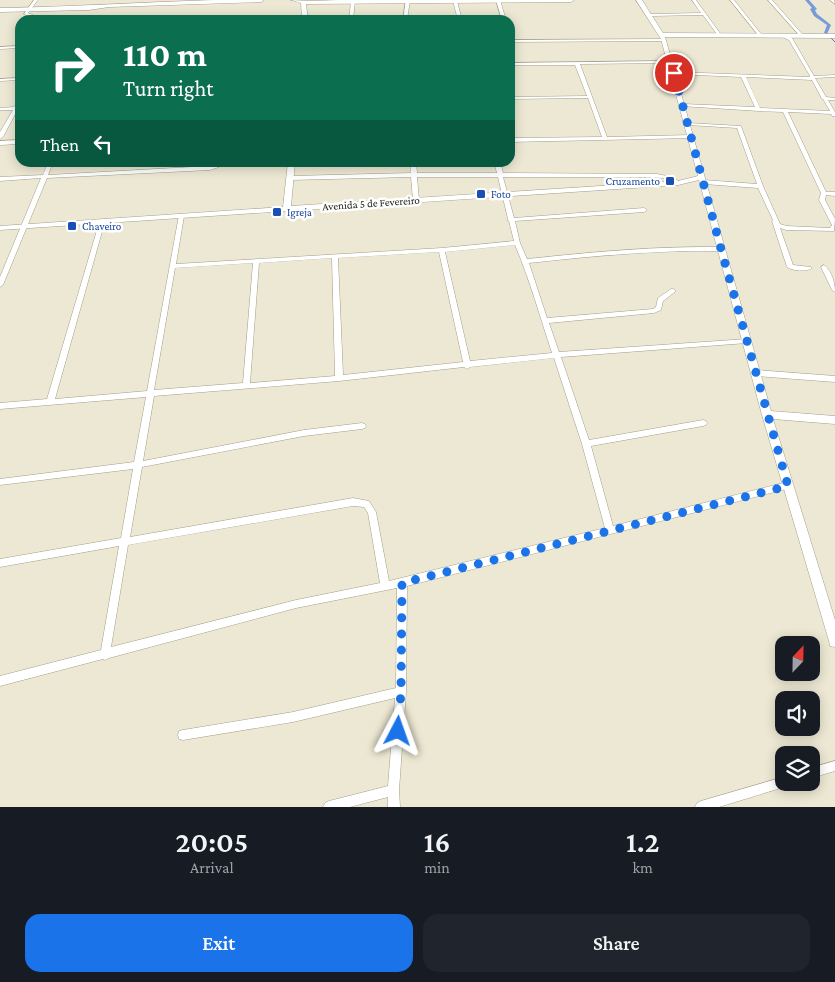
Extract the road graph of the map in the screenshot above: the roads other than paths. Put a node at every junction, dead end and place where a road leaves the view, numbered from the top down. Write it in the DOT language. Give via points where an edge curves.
graph roads {
  1 [pos="36,0"];
  2 [pos="230,0"];
  3 [pos="261,0"];
  4 [pos="294,0"];
  5 [pos="408,0"];
  6 [pos="498,0"];
  7 [pos="571,0"];
  8 [pos="640,0"];
  9 [pos="694,0"];
  10 [pos="732,0"];
  11 [pos="770,0"];
  12 [pos="832,0"];
  13 [pos="352,1"];
  14 [pos="455,1"];
  15 [pos="303,3"];
  16 [pos="835,3"];
  17 [pos="30,8"];
  18 [pos="0,10"];
  19 [pos="0,14"];
  20 [pos="26,14"];
  21 [pos="705,14"];
  22 [pos="29,15"];
  23 [pos="304,15"];
  24 [pos="351,15"];
  25 [pos="406,15"];
  26 [pos="459,15"];
  27 [pos="502,15"];
  28 [pos="650,15"];
  29 [pos="760,35"];
  30 [pos="720,36"];
  31 [pos="833,36"];
  32 [pos="796,37"];
  33 [pos="663,38"];
  34 [pos="515,41"];
  35 [pos="1,46"];
  36 [pos="15,47"];
  37 [pos="671,62"];
  38 [pos="577,63"];
  39 [pos="515,64"];
  40 [pos="674,73"];
  41 [pos="743,76"];
  42 [pos="835,76"];
  43 [pos="812,78"];
  44 [pos="15,79"];
  45 [pos="0,80"];
  46 [pos="590,97"];
  47 [pos="515,98"];
  48 [pos="823,98"];
  49 [pos="835,99"];
  50 [pos="682,105"];
  51 [pos="15,108"];
  52 [pos="0,109"];
  53 [pos="15,110"];
  54 [pos="759,110"];
  55 [pos="785,111"];
  56 [pos="834,115"];
  57 [pos="688,124"];
  58 [pos="0,137"];
  59 [pos="691,137"];
  60 [pos="605,139"];
  61 [pos="515,140"];
  62 [pos="15,142"];
  63 [pos="0,143"];
  64 [pos="49,167"];
  65 [pos="214,167"];
  66 [pos="291,167"];
  67 [pos="413,167"];
  68 [pos="498,167"];
  69 [pos="45,176"];
  70 [pos="413,176"];
  71 [pos="500,176"];
  72 [pos="290,178"];
  73 [pos="0,179"];
  74 [pos="704,182"];
  75 [pos="680,183"];
  76 [pos="760,186"];
  77 [pos="824,193"];
  78 [pos="835,194"];
  79 [pos="503,195"];
  80 [pos="416,200"];
  81 [pos="287,209"];
  82 [pos="644,210"];
  83 [pos="181,216"];
  84 [pos="510,220"];
  85 [pos="102,221"];
  86 [pos="775,221"];
  87 [pos="25,226"];
  88 [pos="835,226"];
  89 [pos="0,228"];
  90 [pos="777,229"];
  91 [pos="835,232"];
  92 [pos="517,243"];
  93 [pos="721,249"];
  94 [pos="442,250"];
  95 [pos="335,257"];
  96 [pos="256,261"];
  97 [pos="525,261"];
  98 [pos="172,266"];
  99 [pos="824,267"];
  100 [pos="809,268"];
  101 [pos="1,278"];
  102 [pos="0,285"];
  103 [pos="835,290"];
  104 [pos="673,291"];
  105 [pos="544,321"];
  106 [pos="747,342"];
  107 [pos="555,355"];
  108 [pos="467,366"];
  109 [pos="756,373"];
  110 [pos="338,378"];
  111 [pos="835,380"];
  112 [pos="246,386"];
  113 [pos="149,394"];
  114 [pos="50,402"];
  115 [pos="0,406"];
  116 [pos="767,415"];
  117 [pos="835,420"];
  118 [pos="704,423"];
  119 [pos="362,426"];
  120 [pos="586,444"];
  121 [pos="137,465"];
  122 [pos="0,482"];
  123 [pos="788,486"];
  124 [pos="610,529"];
  125 [pos="123,542"];
  126 [pos="0,563"];
  127 [pos="402,583"];
  128 [pos="385,586"];
  129 [pos="835,641"];
  130 [pos="105,655"];
  131 [pos="0,681"];
  132 [pos="401,692"];
  133 [pos="183,735"];
  134 [pos="835,766"];
  135 [pos="820,770"];
  136 [pos="775,785"];
  137 [pos="394,790"];
  138 [pos="329,807"];
  139 [pos="394,807"];
  140 [pos="701,807"];
  1 -- 17 [label="street"];
  2 -- 3 [label="street"];
  2 -- 17 [label="street"];
  4 -- 15 [label="street"];
  5 -- 13 [label="street"];
  5 -- 14 [label="street"];
  5 -- 25 [label="street"];
  6 -- 7 [label="street"];
  6 -- 14 [label="street"];
  6 -- 27 [label="street"];
  8 -- 28 [label="street"];
  9 -- 21 [label="street"];
  10 -- 29 [label="street"];
  11 -- 32 [label="street"];
  12 -- 16 [label="street"];
  13 -- 15 [label="street"];
  13 -- 24 [label="street"];
  14 -- 26 [label="street"];
  15 -- 23 [label="street"];
  17 -- 18 [label="street"];
  17 -- 20 [label="street"];
  19 -- 20 [label="street"];
  20 -- 22 [label="street"];
  21 -- 28 [label="street"];
  21 -- 30 [label="street"];
  28 -- 33 [label="street"];
  29 -- 30 [label="street"];
  29 -- 32 [label="street"];
  30 -- 33 [label="street"];
  31 -- 32 [label="street"];
  32 -- 43 [label="street"];
  33 -- 34 [label="street"];
  33 -- 37 [label="street"];
  35 -- 36 [label="street"];
  37 -- 38 [label="street"];
  37 -- 40 [label="street"];
  38 -- 39 [label="street"];
  38 -- 46 [label="street"];
  40 -- 41 [label="street"];
  40 -- 50 [label="street"];
  41 -- 43 [label="street"];
  41 -- 54 [label="street"];
  42 -- 43 [label="street"];
  43 -- 48 [label="street"];
  44 -- 45 [label="street"];
  46 -- 47 [label="street"];
  46 -- 60 [label="street"];
  48 -- 49 [label="street"];
  48 -- 56 [label="street"];
  50 -- 54 [label="street"];
  50 -- 57 [label="street"];
  51 -- 52 [label="street"];
  53 -- 58 [label="street"];
  54 -- 55 [label="street"];
  55 -- 56 [label="street"];
  55 -- 77 [label="street"];
  57 -- 59 [label="street"];
  57 -- 76 [label="street" via="739,127"];
  59 -- 60 [label="street"];
  59 -- 74 [label="street"];
  60 -- 61 [label="street"];
  62 -- 63 [label="street"];
  64 -- 69 [label="street"];
  65 -- 69 [label="street"];
  66 -- 72 [label="street"];
  67 -- 70 [label="street"];
  68 -- 71 [label="street"];
  69 -- 73 [label="street"];
  69 -- 87 [label="street"];
  70 -- 71 [label="street"];
  70 -- 72 [label="street"];
  70 -- 80 [label="street"];
  71 -- 75 [label="street" via="659,176"];
  71 -- 79 [label="street"];
  72 -- 81 [label="street"];
  74 -- 75 [label="street, Avenida 5 de Fevereiro"];
  74 -- 76 [label="street"];
  74 -- 93 [label="street"];
  75 -- 79 [label="street, Avenida 5 de Fevereiro"];
  76 -- 86 [label="street"];
  77 -- 78 [label="street"];
  77 -- 88 [label="street" via="822,200"];
  79 -- 80 [label="street, Avenida 5 de Fevereiro"];
  79 -- 84 [label="street"];
  80 -- 81 [label="street, Avenida 5 de Fevereiro"];
  81 -- 83 [label="street, Avenida 5 de Fevereiro"];
  82 -- 84 [label="street"];
  83 -- 85 [label="street, Avenida 5 de Fevereiro"];
  83 -- 98 [label="street"];
  84 -- 92 [label="street"];
  85 -- 87 [label="street, Avenida 5 de Fevereiro"];
  85 -- 114 [label="street"];
  86 -- 88 [label="street" via="786,228 832,230"];
  86 -- 90 [label="street"];
  87 -- 89 [label="street, Avenida 5 de Fevereiro"];
  87 -- 101 [label="street"];
  90 -- 91 [label="street"];
  90 -- 100 [label="street" via="790,267"];
  92 -- 94 [label="street"];
  92 -- 97 [label="street"];
  93 -- 97 [label="street" via="625,250"];
  93 -- 106 [label="street"];
  94 -- 95 [label="street"];
  94 -- 108 [label="street"];
  95 -- 96 [label="street"];
  95 -- 110 [label="street"];
  96 -- 98 [label="street"];
  96 -- 112 [label="street"];
  97 -- 105 [label="street"];
  98 -- 113 [label="street"];
  99 -- 103 [label="street"];
  101 -- 102 [label="street"];
  104 -- 105 [label="street" via="660,300 659,308 654,311"];
  105 -- 107 [label="street"];
  106 -- 107 [label="street"];
  106 -- 109 [label="street"];
  107 -- 108 [label="street"];
  107 -- 120 [label="street"];
  108 -- 110 [label="street"];
  109 -- 111 [label="street"];
  109 -- 116 [label="street"];
  110 -- 112 [label="street"];
  112 -- 113 [label="street"];
  113 -- 114 [label="street"];
  113 -- 121 [label="street"];
  114 -- 115 [label="street"];
  116 -- 117 [label="street"];
  116 -- 123 [label="street"];
  118 -- 120 [label="street"];
  119 -- 121 [label="street" via="304,433"];
  120 -- 124 [label="street"];
  121 -- 122 [label="street"];
  121 -- 125 [label="street"];
  123 -- 124 [label="street"];
  123 -- 129 [label="street"];
  124 -- 127 [label="street"];
  125 -- 126 [label="street"];
  125 -- 128 [label="street" via="353,502 366,504 372,512"];
  125 -- 130 [label="street"];
  127 -- 128 [label="street"];
  127 -- 132 [label="street"];
  128 -- 130 [label="street" via="296,604"];
  130 -- 131 [label="street"];
  132 -- 133 [label="street" via="293,717"];
  132 -- 137 [label="street"];
  134 -- 135 [label="street"];
  136 -- 140 [label="street"];
  137 -- 138 [label="street"];
  137 -- 139 [label="street"];
}
